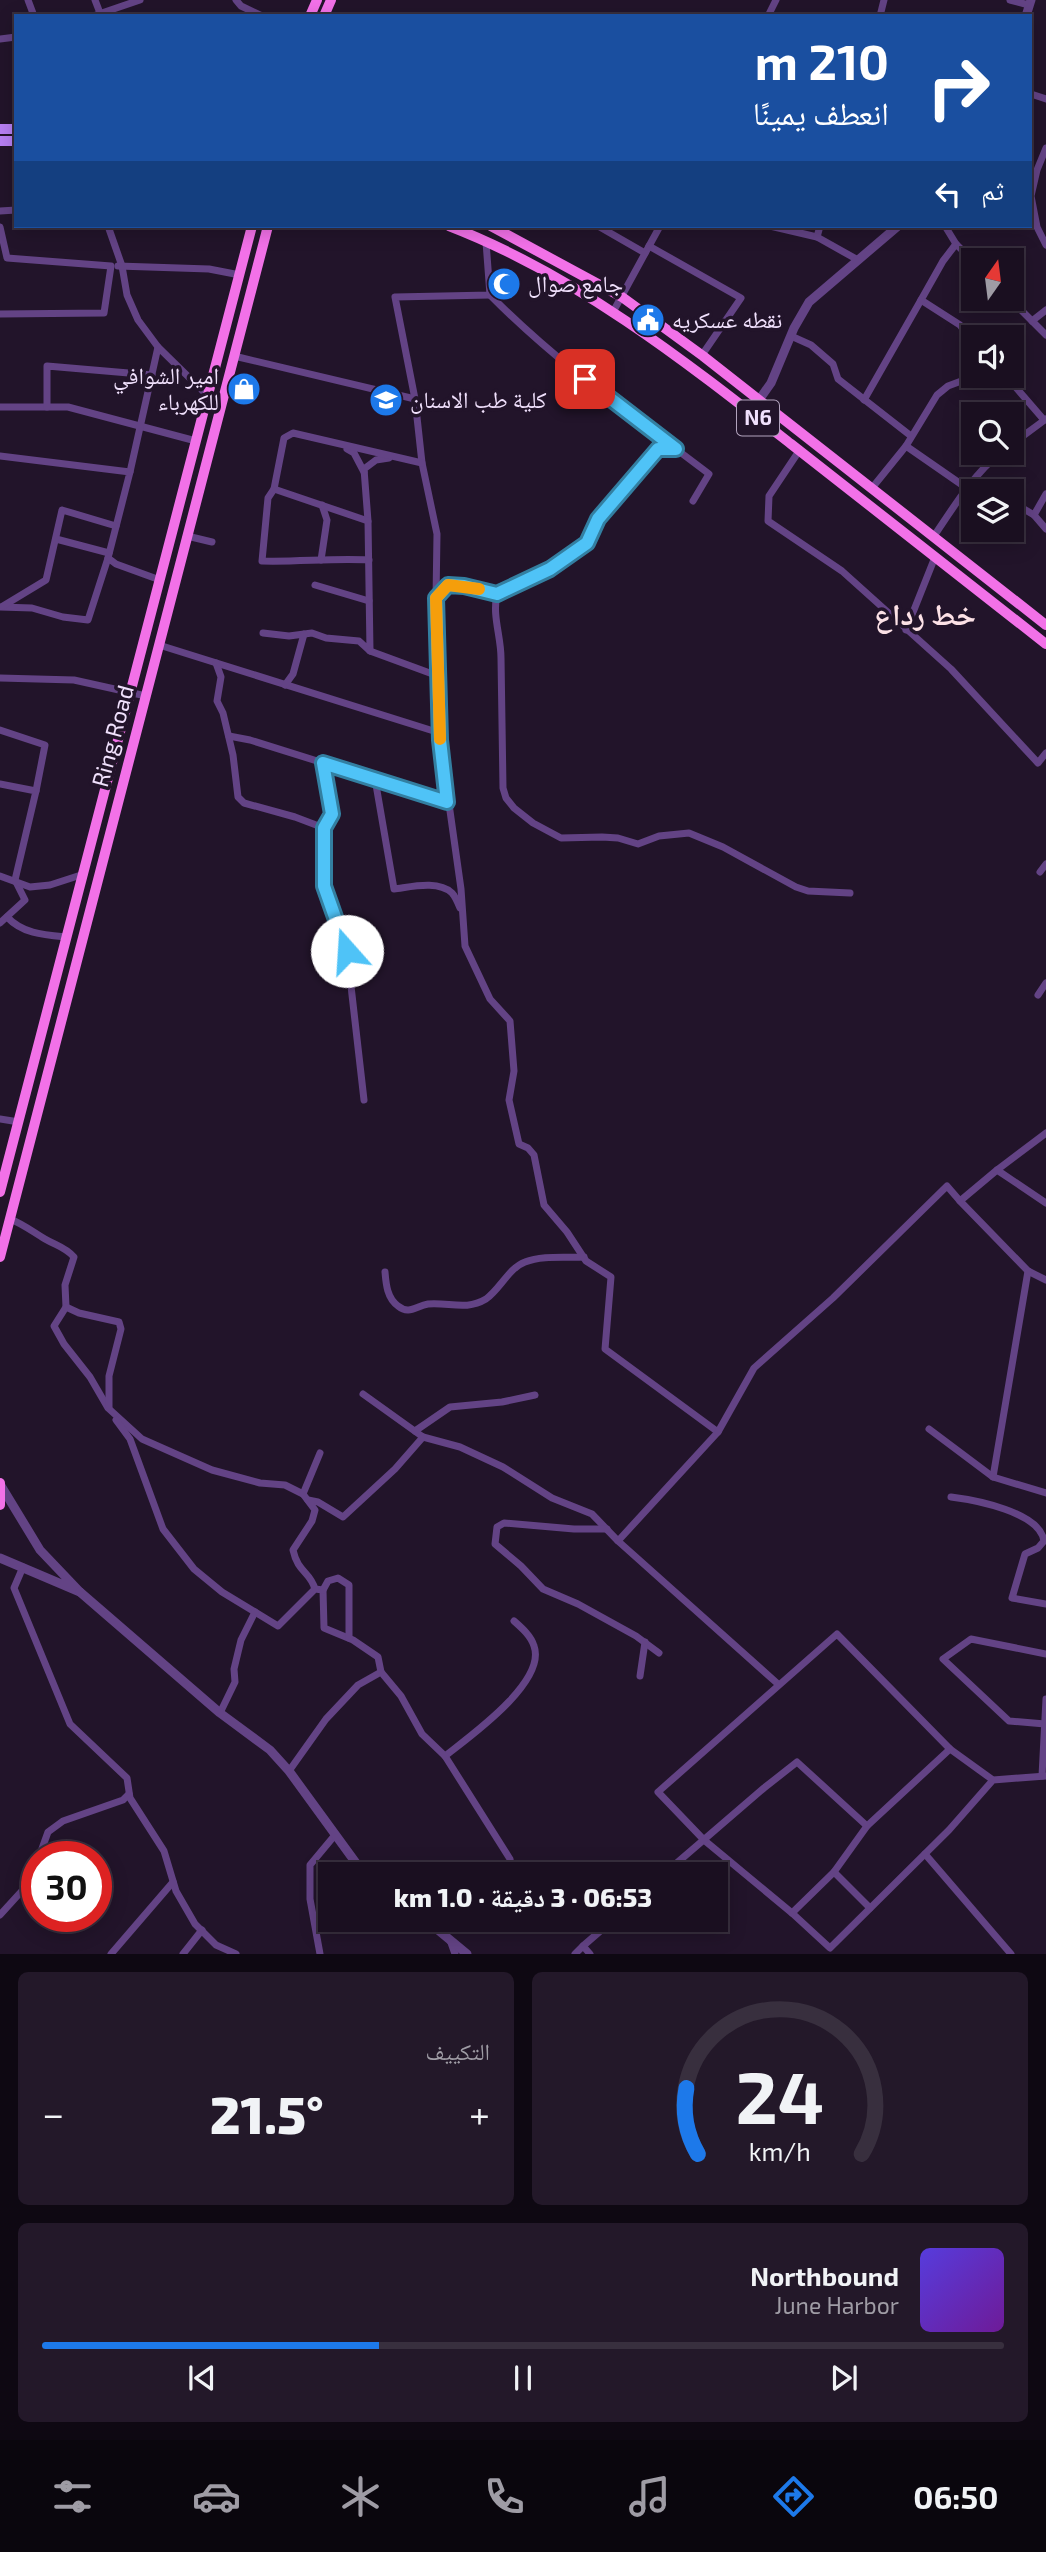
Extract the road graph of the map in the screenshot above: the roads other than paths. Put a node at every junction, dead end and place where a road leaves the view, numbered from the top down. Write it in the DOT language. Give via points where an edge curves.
graph roads {
  1 [pos="140,0"];
  2 [pos="236,0"];
  3 [pos="1010,0"];
  4 [pos="1030,3"];
  5 [pos="99,14"];
  6 [pos="258,14"];
  7 [pos="1046,148"];
  8 [pos="1032,192"];
  9 [pos="1032,201"];
  10 [pos="0,212"];
  11 [pos="1,227"];
  12 [pos="109,228"];
  13 [pos="252,228"];
  14 [pos="267,228"];
  15 [pos="454,228"];
  16 [pos="495,228"];
  17 [pos="602,228"];
  18 [pos="659,228"];
  19 [pos="779,228"];
  20 [pos="819,228"];
  21 [pos="896,228"];
  22 [pos="946,228"];
  23 [pos="817,237"];
  24 [pos="486,242"];
  25 [pos="956,244"];
  26 [pos="1046,245"];
  27 [pos="961,249"];
  28 [pos="647,250"];
  29 [pos="858,260"];
  30 [pos="111,266"];
  31 [pos="122,266"];
  32 [pos="240,275"];
  33 [pos="490,295"];
  34 [pos="622,297"];
  35 [pos="921,300"];
  36 [pos="1046,310"];
  37 [pos="613,312"];
  38 [pos="1023,312"];
  39 [pos="0,314"];
  40 [pos="1032,321"];
  41 [pos="961,326"];
  42 [pos="1046,335"];
  43 [pos="791,336"];
  44 [pos="158,347"];
  45 [pos="234,356"];
  46 [pos="703,356"];
  47 [pos="694,368"];
  48 [pos="152,375"];
  49 [pos="961,381"];
  50 [pos="1017,388"];
  51 [pos="208,396"];
  52 [pos="415,398"];
  53 [pos="759,400"];
  54 [pos="864,400"];
  55 [pos="0,407"];
  56 [pos="47,407"];
  57 [pos="1045,420"];
  58 [pos="142,425"];
  59 [pos="1024,435"];
  60 [pos="911,436"];
  61 [pos="196,441"];
  62 [pos="341,444"];
  63 [pos="905,446"];
  64 [pos="676,449"];
  65 [pos="799,451"];
  66 [pos="0,456"];
  67 [pos="397,457"];
  68 [pos="422,463"];
  69 [pos="988,465"];
  70 [pos="130,472"];
  71 [pos="365,476"];
  72 [pos="976,479"];
  73 [pos="961,484"];
  74 [pos="872,488"];
  75 [pos="274,489"];
  76 [pos="1046,494"];
  77 [pos="961,499"];
  78 [pos="693,501"];
  79 [pos="322,505"];
  80 [pos="1024,509"];
  81 [pos="1034,515"];
  82 [pos="368,521"];
  83 [pos="116,526"];
  84 [pos="1046,529"];
  85 [pos="172,536"];
  86 [pos="934,536"];
  87 [pos="186,538"];
  88 [pos="56,539"];
  89 [pos="212,542"];
  90 [pos="108,555"];
  91 [pos="935,557"];
  92 [pos="321,560"];
  93 [pos="369,560"];
  94 [pos="160,580"];
  95 [pos="315,585"];
  96 [pos="497,594"];
  97 [pos="436,598"];
  98 [pos="369,601"];
  99 [pos="0,607"];
  100 [pos="1046,625"];
  101 [pos="906,630"];
  102 [pos="263,633"];
  103 [pos="304,634"];
  104 [pos="1046,644"];
  105 [pos="159,645"];
  106 [pos="370,651"];
  107 [pos="216,663"];
  108 [pos="438,676"];
  109 [pos="0,679"];
  110 [pos="285,685"];
  111 [pos="131,692"];
  112 [pos="146,696"];
  113 [pos="0,730"];
  114 [pos="440,733"];
  115 [pos="229,736"];
  116 [pos="1046,753"];
  117 [pos="323,763"];
  118 [pos="375,779"];
  119 [pos="0,784"];
  120 [pos="36,792"];
  121 [pos="447,802"];
  122 [pos="324,828"];
  123 [pos="1046,864"];
  124 [pos="1040,872"];
  125 [pos="83,874"];
  126 [pos="0,876"];
  127 [pos="15,880"];
  128 [pos="850,893"];
  129 [pos="463,911"];
  130 [pos="7,917"];
  131 [pos="0,923"];
  132 [pos="67,937"];
  133 [pos="1046,983"];
  134 [pos="1038,995"];
  135 [pos="364,1100"];
  136 [pos="0,1119"];
  137 [pos="19,1122"];
  138 [pos="1046,1133"];
  139 [pos="997,1170"];
  140 [pos="0,1192"];
  141 [pos="960,1201"];
  142 [pos="1046,1203"];
  143 [pos="10,1219"];
  144 [pos="0,1257"];
  145 [pos="584,1257"];
  146 [pos="1028,1271"];
  147 [pos="385,1272"];
  148 [pos="1046,1280"];
  149 [pos="66,1307"];
  150 [pos="363,1394"];
  151 [pos="535,1395"];
  152 [pos="108,1408"];
  153 [pos="929,1429"];
  154 [pos="415,1431"];
  155 [pos="718,1432"];
  156 [pos="423,1437"];
  157 [pos="320,1453"];
  158 [pos="993,1477"];
  159 [pos="0,1482"];
  160 [pos="1046,1493"];
  161 [pos="305,1497"];
  162 [pos="951,1497"];
  163 [pos="0,1505"];
  164 [pos="607,1529"];
  165 [pos="618,1541"];
  166 [pos="0,1558"];
  167 [pos="23,1567"];
  168 [pos="319,1590"];
  169 [pos="80,1592"];
  170 [pos="1046,1604"];
  171 [pos="255,1612"];
  172 [pos="514,1621"];
  173 [pos="349,1638"];
  174 [pos="645,1642"];
  175 [pos="659,1653"];
  176 [pos="1046,1654"];
  177 [pos="381,1672"];
  178 [pos="640,1676"];
  179 [pos="778,1684"];
  180 [pos="1046,1699"];
  181 [pos="220,1713"];
  182 [pos="1045,1724"];
  183 [pos="950,1749"];
  184 [pos="445,1756"];
  185 [pos="289,1772"];
  186 [pos="1044,1776"];
  187 [pos="993,1780"];
  188 [pos="129,1794"];
  189 [pos="867,1826"];
  190 [pos="335,1835"];
  191 [pos="704,1840"];
  192 [pos="45,1841"];
  193 [pos="925,1853"];
  194 [pos="355,1862"];
  195 [pos="511,1862"];
  196 [pos="678,1862"];
  197 [pos="834,1872"];
  198 [pos="173,1882"];
  199 [pos="21,1892"];
  200 [pos="870,1908"];
  201 [pos="792,1913"];
  202 [pos="0,1915"];
  203 [pos="202,1930"];
  204 [pos="441,1932"];
  205 [pos="599,1932"];
  206 [pos="449,1939"];
  207 [pos="583,1946"];
  208 [pos="833,1951"];
  209 [pos="111,1954"];
  210 [pos="183,1954"];
  211 [pos="236,1954"];
  212 [pos="320,1954"];
  213 [pos="455,1954"];
  214 [pos="467,1954"];
  215 [pos="575,1954"];
  216 [pos="590,1954"];
  217 [pos="1011,1954"];
  1 -- 5 [label="street"];
  2 -- 6 [label="street"];
  3 -- 4 [label="street"];
  7 -- 8 [label="street"];
  9 -- 26 [label="street"];
  10 -- 11 [label="street"];
  11 -- 30 [label="street" via="7,258"];
  12 -- 31 [label="street"];
  13 -- 32 [label="main road, Ring Road"];
  14 -- 45 [label="main road, Ring Road"];
  15 -- 24 [label="main road, N6"];
  16 -- 34 [label="main road, N6"];
  17 -- 28 [label="street"];
  18 -- 28 [label="street"];
  19 -- 23 [label="street"];
  20 -- 23 [label="street"];
  21 -- 29 [label="street"];
  22 -- 25 [label="street"];
  23 -- 29 [label="street"];
  24 -- 33 [label="street"];
  24 -- 37 [label="main road, N6"];
  25 -- 27 [label="street"];
  25 -- 35 [label="street"];
  28 -- 34 [label="street"];
  28 -- 46 [label="street" via="741,298"];
  29 -- 43 [label="street" via="809,302"];
  30 -- 31 [label="street"];
  30 -- 39 [label="street" via="104,313"];
  31 -- 32 [label="street" via="209,269"];
  31 -- 44 [label="street" via="138,320"];
  32 -- 51 [label="main road, Ring Road"];
  33 -- 52 [label="street" via="395,297"];
  33 -- 64 [label="street" via="516,322"];
  34 -- 37 [label="street"];
  34 -- 46 [label="main road, N6"];
  35 -- 41 [label="street"];
  35 -- 54 [label="street"];
  36 -- 40 [label="street"];
  37 -- 47 [label="main road, N6"];
  38 -- 40 [label="street"];
  40 -- 42 [label="street"];
  43 -- 53 [label="street"];
  43 -- 54 [label="street" via="834,363 838,379"];
  44 -- 48 [label="street"];
  44 -- 51 [label="street"];
  45 -- 52 [label="street"];
  45 -- 87 [label="main road, Ring Road"];
  46 -- 47 [label="main road"];
  46 -- 53 [label="main road, N6"];
  47 -- 65 [label="main road, N6"];
  48 -- 56 [label="street" via="47,366"];
  48 -- 58 [label="street"];
  49 -- 60 [label="street" via="936,395"];
  50 -- 57 [label="street"];
  51 -- 61 [label="main road, Ring Road"];
  52 -- 68 [label="street"];
  53 -- 74 [label="main road, N6"];
  54 -- 60 [label="street"];
  55 -- 56 [label="street"];
  56 -- 58 [label="street" via="68,407"];
  57 -- 59 [label="street"];
  58 -- 61 [label="street"];
  58 -- 70 [label="street"];
  60 -- 63 [label="street"];
  61 -- 85 [label="main road, Ring Road"];
  62 -- 67 [label="street"];
  62 -- 71 [label="street" via="354,453"];
  62 -- 75 [label="street" via="293,433 284,438"];
  63 -- 73 [label="street"];
  63 -- 74 [label="street"];
  64 -- 78 [label="street" via="709,474"];
  64 -- 96 [label="street" via="658,449 598,519 587,543 550,569"];
  65 -- 91 [label="main road, N6"];
  65 -- 101 [label="street" via="769,496 768,521 842,571"];
  66 -- 70 [label="street"];
  67 -- 68 [label="street"];
  67 -- 71 [label="street" via="376,460 364,468"];
  68 -- 97 [label="street" via="437,534"];
  69 -- 72 [label="street"];
  70 -- 83 [label="street"];
  71 -- 82 [label="street"];
  74 -- 86 [label="main road, N6"];
  75 -- 79 [label="street"];
  75 -- 92 [label="street" via="268,498 262,561"];
  76 -- 81 [label="street"];
  77 -- 86 [label="street"];
  79 -- 82 [label="street"];
  79 -- 92 [label="street" via="327,520"];
  80 -- 81 [label="street"];
  81 -- 84 [label="street"];
  82 -- 93 [label="street"];
  83 -- 88 [label="street" via="62,510"];
  83 -- 90 [label="street"];
  85 -- 87 [label="main road"];
  85 -- 94 [label="main road, Ring Road"];
  86 -- 100 [label="main road, N6"];
  87 -- 89 [label="street"];
  87 -- 105 [label="main road, Ring Road"];
  88 -- 90 [label="street"];
  88 -- 99 [label="street" via="46,580"];
  90 -- 94 [label="street" via="116,564"];
  90 -- 99 [label="street" via="88,620 32,608"];
  91 -- 101 [label="street"];
  91 -- 104 [label="main road, N6"];
  92 -- 93 [label="street"];
  93 -- 98 [label="street"];
  94 -- 111 [label="main road, Ring Road"];
  95 -- 98 [label="street"];
  96 -- 97 [label="street" via="448,585"];
  96 -- 128 [label="street" via="503,788 514,808 561,838 610,838 638,844 689,833 796,887"];
  97 -- 108 [label="street"];
  98 -- 106 [label="street"];
  101 -- 116 [label="street" via="951,669 1038,763"];
  102 -- 103 [label="street"];
  103 -- 106 [label="street" via="359,641"];
  103 -- 110 [label="street" via="293,674"];
  105 -- 107 [label="street"];
  105 -- 112 [label="main road, Ring Road"];
  106 -- 108 [label="street"];
  107 -- 110 [label="street"];
  107 -- 115 [label="street" via="221,677 217,701"];
  108 -- 114 [label="street"];
  109 -- 111 [label="street" via="74,680"];
  110 -- 114 [label="street"];
  111 -- 112 [label="street"];
  111 -- 125 [label="main road, Ring Road"];
  112 -- 143 [label="main road, Ring Road"];
  113 -- 120 [label="street" via="45,745"];
  114 -- 121 [label="street"];
  115 -- 117 [label="street"];
  115 -- 122 [label="street" via="238,797 244,803"];
  117 -- 118 [label="street"];
  117 -- 122 [label="street" via="332,814"];
  118 -- 121 [label="street"];
  118 -- 129 [label="street" via="394,889 444,888"];
  119 -- 120 [label="street"];
  120 -- 127 [label="street"];
  121 -- 129 [label="street"];
  122 -- 135 [label="street" via="324,886 347,951"];
  123 -- 124 [label="street"];
  125 -- 127 [label="street" via="50,886 30,887"];
  125 -- 132 [label="main road, Ring Road"];
  126 -- 127 [label="street"];
  127 -- 130 [label="street" via="25,900"];
  129 -- 145 [label="street" via="465,946 489,999 510,1021 514,1072 509,1100 519,1144 534,1155 544,1205"];
  130 -- 131 [label="street"];
  130 -- 132 [label="street" via="16,927 36,934"];
  132 -- 137 [label="main road, Ring Road"];
  133 -- 134 [label="street"];
  136 -- 137 [label="street"];
  137 -- 140 [label="main road, Ring Road"];
  138 -- 139 [label="street"];
  139 -- 141 [label="street"];
  139 -- 142 [label="street"];
  141 -- 146 [label="street"];
  141 -- 155 [label="street" via="947,1186 754,1368"];
  143 -- 144 [label="main road, Ring Road"];
  143 -- 149 [label="street" via="67,1248 74,1257 65,1285"];
  145 -- 147 [label="street" via="522,1263 495,1292 471,1306 428,1304 411,1311 394,1302 387,1291"];
  145 -- 155 [label="street" via="611,1277 605,1349"];
  146 -- 148 [label="street"];
  146 -- 158 [label="street"];
  149 -- 152 [label="street" via="54,1326"];
  149 -- 152 [label="street" via="119,1322"];
  150 -- 154 [label="street"];
  151 -- 154 [label="street" via="450,1407"];
  152 -- 161 [label="street" via="142,1438 212,1470 285,1485"];
  152 -- 171 [label="street" via="130,1439 163,1529 194,1569"];
  153 -- 158 [label="street"];
  154 -- 156 [label="street"];
  155 -- 165 [label="street"];
  156 -- 161 [label="street" via="343,1517"];
  156 -- 164 [label="street" via="460,1447 503,1467 552,1498 592,1514"];
  157 -- 161 [label="street"];
  158 -- 160 [label="street"];
  159 -- 163 [label="main road"];
  159 -- 169 [label="street" via="40,1550"];
  161 -- 168 [label="street" via="315,1510 293,1550 297,1566"];
  162 -- 170 [label="street" via="998,1505 1043,1534 1044,1541 1026,1554 1012,1598"];
  164 -- 165 [label="street"];
  164 -- 174 [label="street" via="504,1523 497,1527 495,1544 543,1589"];
  165 -- 179 [label="street"];
  166 -- 167 [label="street"];
  167 -- 169 [label="street"];
  167 -- 188 [label="street" via="14,1588 70,1724 127,1778"];
  168 -- 171 [label="street" via="278,1626"];
  168 -- 173 [label="street" via="324,1628"];
  168 -- 173 [label="street" via="338,1578 349,1585"];
  169 -- 181 [label="street"];
  171 -- 181 [label="street" via="242,1640 235,1682"];
  172 -- 184 [label="street" via="536,1649 528,1679 487,1723"];
  173 -- 177 [label="street" via="378,1657"];
  174 -- 175 [label="street"];
  174 -- 178 [label="street"];
  176 -- 182 [label="street" via="971,1639 943,1659 1009,1721"];
  177 -- 184 [label="street" via="422,1734"];
  177 -- 185 [label="street" via="358,1685 326,1719"];
  179 -- 183 [label="street" via="837,1634"];
  179 -- 191 [label="street" via="658,1792"];
  180 -- 182 [label="street"];
  181 -- 185 [label="street" via="270,1751"];
  182 -- 186 [label="street"];
  183 -- 187 [label="street"];
  183 -- 189 [label="street"];
  184 -- 195 [label="street"];
  185 -- 190 [label="street"];
  186 -- 187 [label="street"];
  187 -- 193 [label="street"];
  188 -- 192 [label="street" via="63,1821 48,1832"];
  188 -- 198 [label="street" via="164,1851"];
  189 -- 191 [label="street" via="797,1762"];
  189 -- 197 [label="street"];
  190 -- 194 [label="street"];
  190 -- 212 [label="street" via="310,1865 310,1899"];
  191 -- 196 [label="street"];
  191 -- 201 [label="street"];
  193 -- 200 [label="street"];
  193 -- 217 [label="street"];
  197 -- 200 [label="street"];
  197 -- 201 [label="street"];
  198 -- 203 [label="street"];
  198 -- 209 [label="street"];
  199 -- 202 [label="street"];
  200 -- 208 [label="street"];
  201 -- 208 [label="street"];
  203 -- 210 [label="street"];
  203 -- 211 [label="street" via="216,1945"];
  204 -- 206 [label="street"];
  205 -- 207 [label="street"];
  206 -- 213 [label="street"];
  206 -- 214 [label="street"];
  207 -- 215 [label="street"];
  207 -- 216 [label="street"];
}
